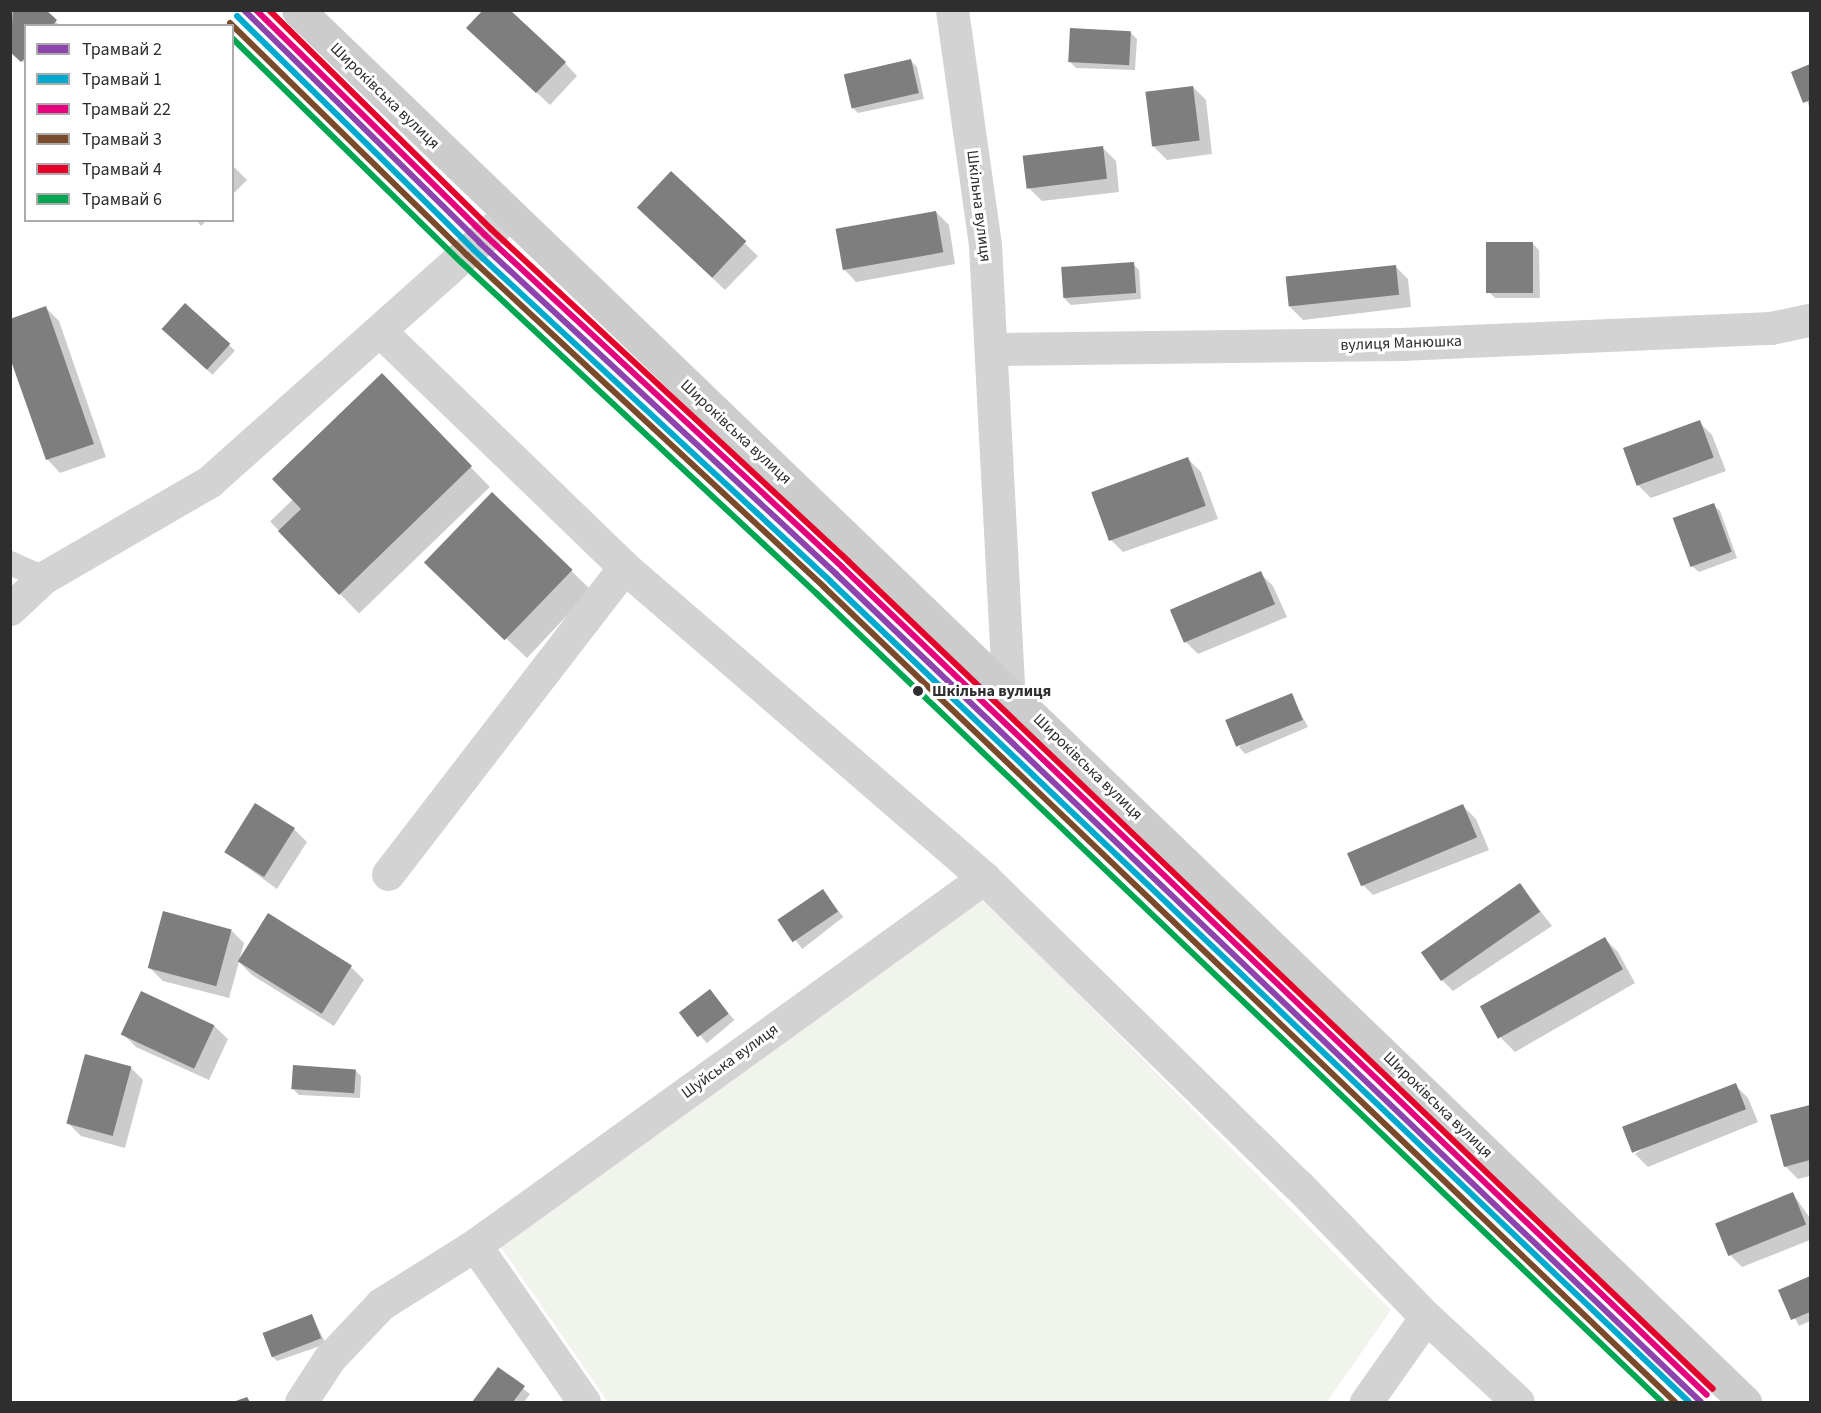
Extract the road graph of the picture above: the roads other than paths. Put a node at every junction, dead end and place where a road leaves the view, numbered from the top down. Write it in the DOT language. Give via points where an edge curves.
graph roads {
  1 [pos="298,10"];
  2 [pos="952,10"];
  3 [pos="507,216"];
  4 [pos="1810,320"];
  5 [pos="381,332"];
  6 [pos="991,349"];
  7 [pos="10,563"];
  8 [pos="624,567"];
  9 [pos="43,578"];
  10 [pos="10,609"];
  11 [pos="1008,690"];
  12 [pos="388,874"];
  13 [pos="984,878"];
  14 [pos="476,1245"];
  15 [pos="1425,1317"];
  16 [pos="301,1402"];
  17 [pos="584,1402"];
  18 [pos="1366,1402"];
  19 [pos="1518,1402"];
  20 [pos="1746,1402"];
  1 -- 3 [label="main road, Широківська вулиця"];
  2 -- 6 [label="street, Шкільна вулиця" via="985,245"];
  3 -- 5 [label="street"];
  3 -- 11 [label="main road, Широківська вулиця"];
  4 -- 6 [label="street, вулиця Манюшка" via="1771,328 1401,344"];
  5 -- 8 [label="street"];
  5 -- 9 [label="street" via="210,480"];
  6 -- 11 [label="street, Шкільна вулиця"];
  7 -- 9 [label="lane"];
  8 -- 12 [label="street"];
  8 -- 13 [label="street"];
  9 -- 10 [label="street"];
  11 -- 20 [label="main road, Широківська вулиця"];
  13 -- 14 [label="street, Шуйська вулиця"];
  13 -- 15 [label="street" via="1298,1185"];
  14 -- 16 [label="street, Шуйська вулиця" via="381,1304 329,1359"];
  14 -- 17 [label="street"];
  15 -- 18 [label="street"];
  15 -- 19 [label="street"];
}
